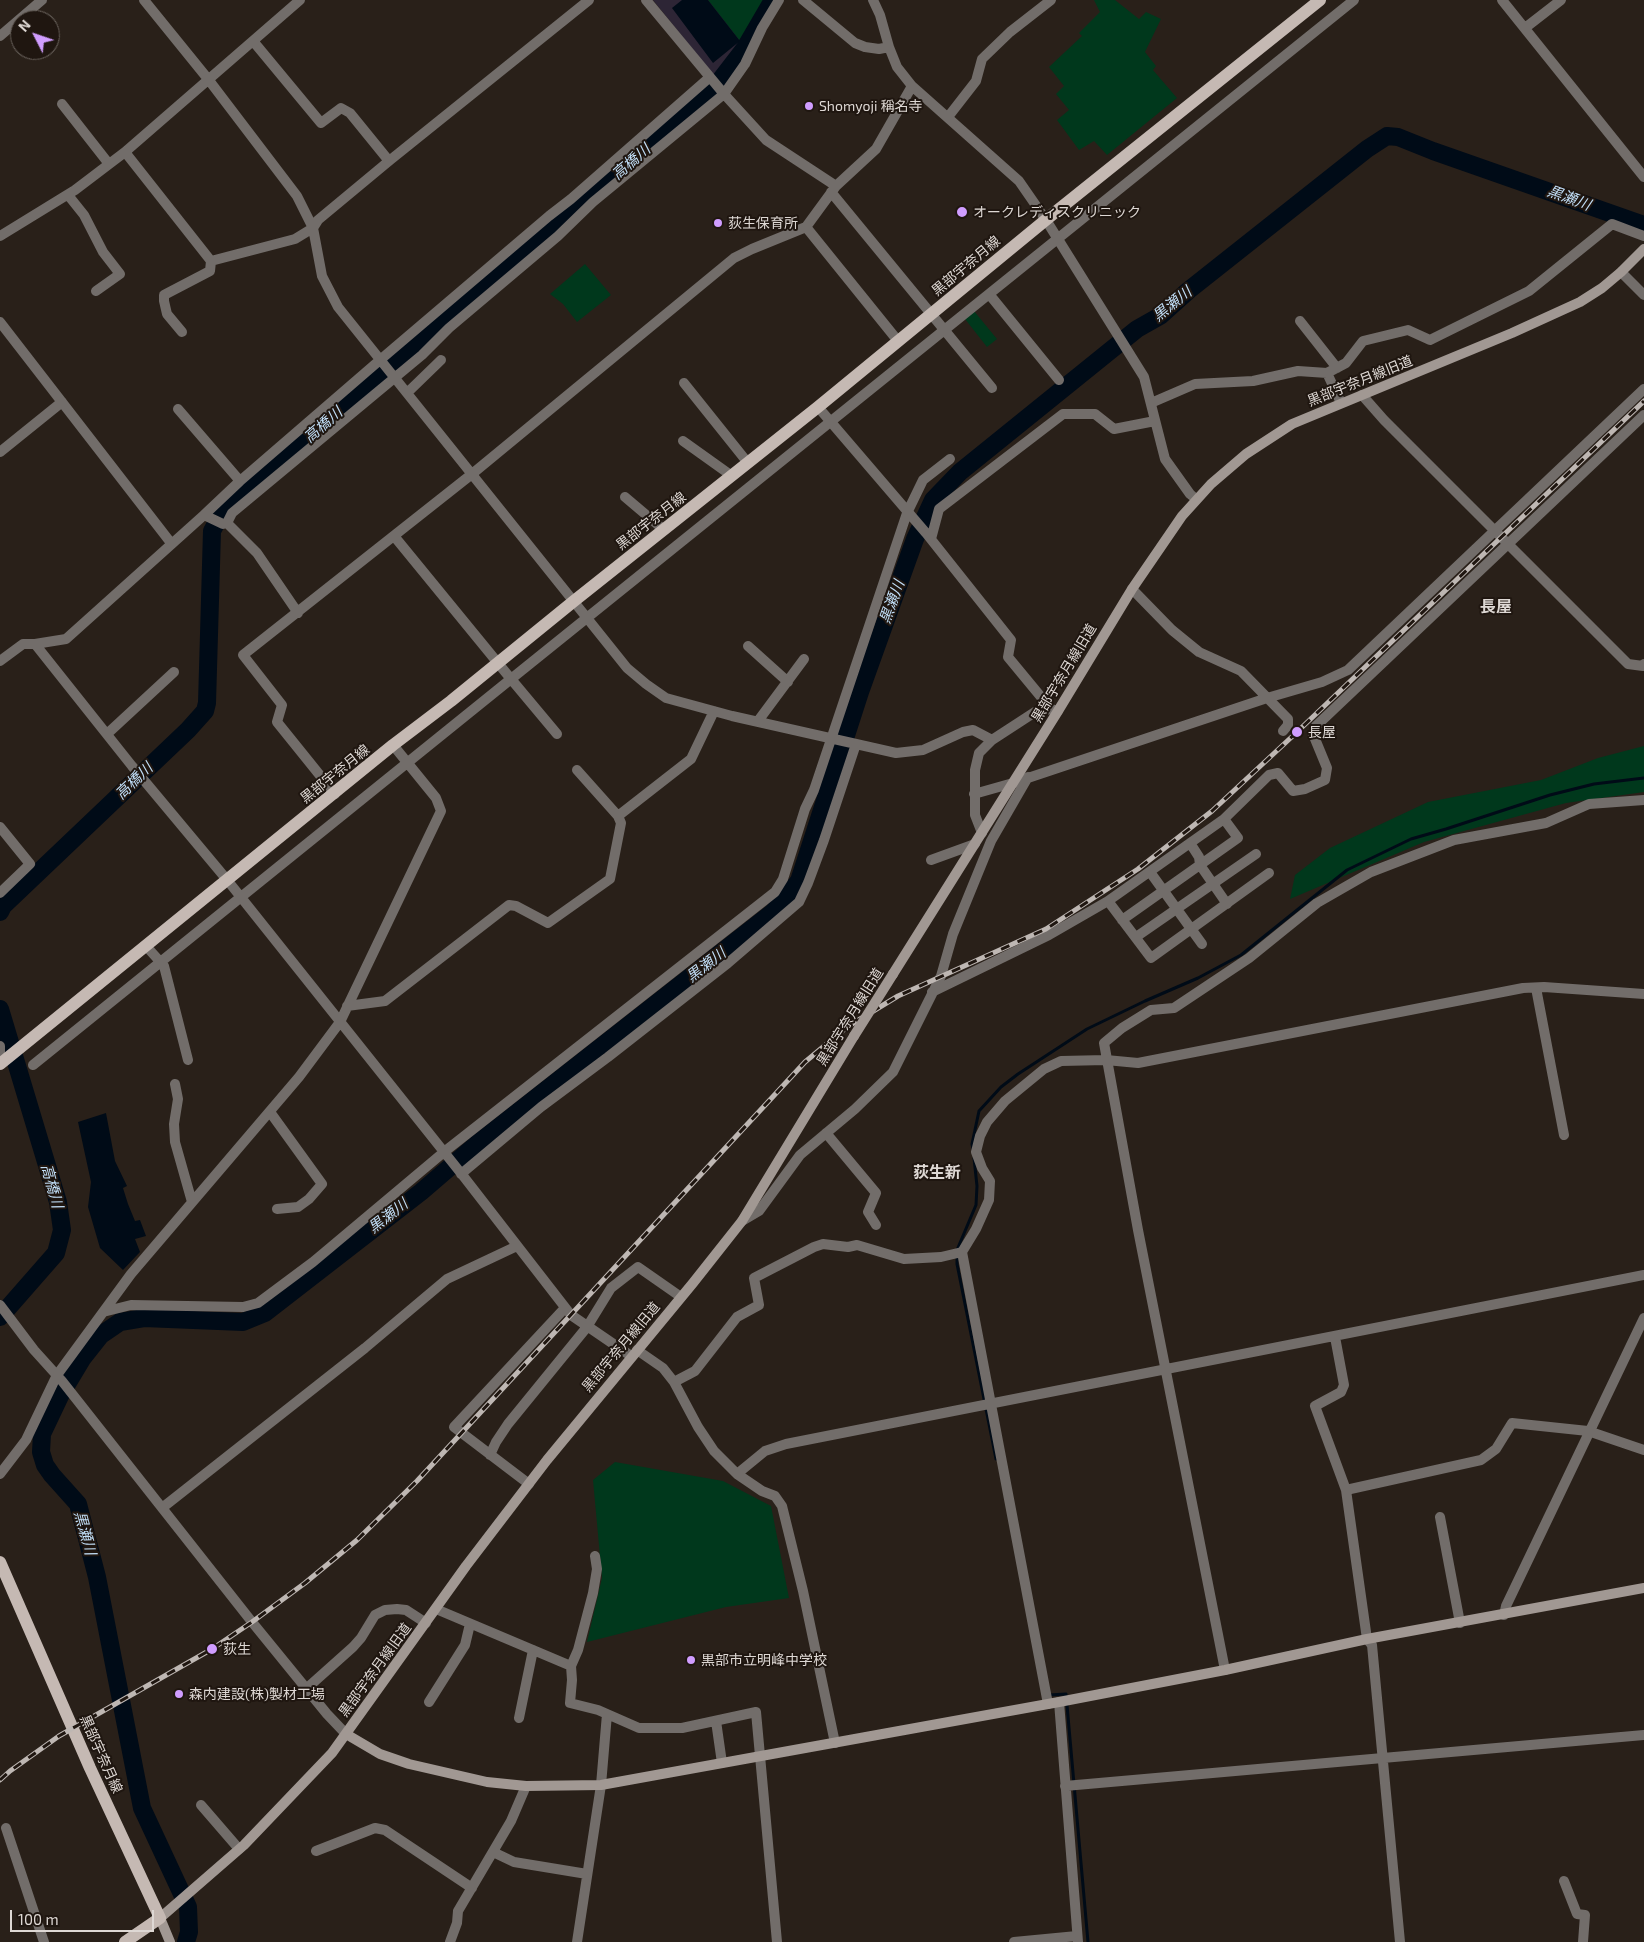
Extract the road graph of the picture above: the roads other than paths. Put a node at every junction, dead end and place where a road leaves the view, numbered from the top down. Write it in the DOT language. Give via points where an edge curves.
graph roads {
  1 [pos="144,0"];
  2 [pos="300,0"];
  3 [pos="589,0"];
  4 [pos="646,0"];
  5 [pos="779,0"];
  6 [pos="804,0"];
  7 [pos="873,0"];
  8 [pos="1051,0"];
  9 [pos="1320,0"];
  10 [pos="1354,0"];
  11 [pos="1502,0"];
  12 [pos="1561,0"];
  13 [pos="36,2"];
  14 [pos="1524,28"];
  15 [pos="0,36"];
  16 [pos="252,41"];
  17 [pos="889,47"];
  18 [pos="710,78"];
  19 [pos="208,79"];
  20 [pos="912,86"];
  21 [pos="724,94"];
  22 [pos="62,104"];
  23 [pos="948,118"];
  24 [pos="124,152"];
  25 [pos="389,160"];
  26 [pos="109,164"];
  27 [pos="1644,177"];
  28 [pos="834,189"];
  29 [pos="68,195"];
  30 [pos="1046,220"];
  31 [pos="806,227"];
  32 [pos="313,228"];
  33 [pos="0,236"];
  34 [pos="1644,236"];
  35 [pos="1057,238"];
  36 [pos="1644,249"];
  37 [pos="211,261"];
  38 [pos="1621,272"];
  39 [pos="96,291"];
  40 [pos="989,294"];
  41 [pos="1644,295"];
  42 [pos="932,314"];
  43 [pos="0,322"];
  44 [pos="1300,322"];
  45 [pos="945,330"];
  46 [pos="182,332"];
  47 [pos="898,342"];
  48 [pos="380,360"];
  49 [pos="441,360"];
  50 [pos="1337,368"];
  51 [pos="1327,373"];
  52 [pos="394,377"];
  53 [pos="1059,380"];
  54 [pos="684,383"];
  55 [pos="992,388"];
  56 [pos="1644,389"];
  57 [pos="406,393"];
  58 [pos="1362,395"];
  59 [pos="62,402"];
  60 [pos="1341,403"];
  61 [pos="1151,404"];
  62 [pos="818,407"];
  63 [pos="178,410"];
  64 [pos="1644,415"];
  65 [pos="830,421"];
  66 [pos="1155,421"];
  67 [pos="684,441"];
  68 [pos="0,452"];
  69 [pos="950,459"];
  70 [pos="748,463"];
  71 [pos="472,474"];
  72 [pos="732,476"];
  73 [pos="240,481"];
  74 [pos="625,497"];
  75 [pos="1196,499"];
  76 [pos="204,515"];
  77 [pos="909,515"];
  78 [pos="227,524"];
  79 [pos="1494,529"];
  80 [pos="664,530"];
  81 [pos="394,536"];
  82 [pos="928,536"];
  83 [pos="171,543"];
  84 [pos="1508,543"];
  85 [pos="1132,589"];
  86 [pos="574,601"];
  87 [pos="298,613"];
  88 [pos="587,618"];
  89 [pos="35,644"];
  90 [pos="748,646"];
  91 [pos="804,659"];
  92 [pos="0,661"];
  93 [pos="498,664"];
  94 [pos="1644,664"];
  95 [pos="174,672"];
  96 [pos="511,679"];
  97 [pos="788,682"];
  98 [pos="1266,698"];
  99 [pos="1055,710"];
  100 [pos="714,711"];
  101 [pos="758,721"];
  102 [pos="1283,731"];
  103 [pos="107,734"];
  104 [pos="557,734"];
  105 [pos="833,739"];
  106 [pos="992,740"];
  107 [pos="854,744"];
  108 [pos="393,745"];
  109 [pos="407,762"];
  110 [pos="577,770"];
  111 [pos="1028,777"];
  112 [pos="1013,783"];
  113 [pos="335,794"];
  114 [pos="974,794"];
  115 [pos="1644,800"];
  116 [pos="618,816"];
  117 [pos="1224,819"];
  118 [pos="0,826"];
  119 [pos="982,833"];
  120 [pos="1190,843"];
  121 [pos="975,844"];
  122 [pos="1256,854"];
  123 [pos="931,860"];
  124 [pos="1200,865"];
  125 [pos="1150,872"];
  126 [pos="1269,873"];
  127 [pos="228,880"];
  128 [pos="1213,885"];
  129 [pos="1164,890"];
  130 [pos="0,893"];
  131 [pos="241,897"];
  132 [pos="1108,901"];
  133 [pos="1227,904"];
  134 [pos="1176,909"];
  135 [pos="1122,920"];
  136 [pos="1192,929"];
  137 [pos="1136,937"];
  138 [pos="1202,944"];
  139 [pos="146,946"];
  140 [pos="160,962"];
  141 [pos="1536,988"];
  142 [pos="932,992"];
  143 [pos="1644,994"];
  144 [pos="347,1006"];
  145 [pos="340,1022"];
  146 [pos="0,1046"];
  147 [pos="0,1053"];
  148 [pos="188,1060"];
  149 [pos="1106,1060"];
  150 [pos="0,1064"];
  151 [pos="33,1065"];
  152 [pos="176,1084"];
  153 [pos="270,1112"];
  154 [pos="826,1133"];
  155 [pos="1564,1134"];
  156 [pos="445,1154"];
  157 [pos="463,1176"];
  158 [pos="192,1202"];
  159 [pos="277,1210"];
  160 [pos="742,1221"];
  161 [pos="876,1225"];
  162 [pos="517,1246"];
  163 [pos="962,1252"];
  164 [pos="1644,1275"];
  165 [pos="681,1297"];
  166 [pos="0,1305"];
  167 [pos="565,1308"];
  168 [pos="103,1312"];
  169 [pos="1644,1318"];
  170 [pos="587,1327"];
  171 [pos="1336,1337"];
  172 [pos="634,1353"];
  173 [pos="1165,1369"];
  174 [pos="59,1378"];
  175 [pos="674,1382"];
  176 [pos="992,1405"];
  177 [pos="1588,1431"];
  178 [pos="1644,1450"];
  179 [pos="490,1455"];
  180 [pos="0,1474"];
  181 [pos="737,1474"];
  182 [pos="529,1484"];
  183 [pos="1346,1490"];
  184 [pos="162,1508"];
  185 [pos="1440,1517"];
  186 [pos="595,1556"];
  187 [pos="0,1562"];
  188 [pos="1644,1588"];
  189 [pos="436,1609"];
  190 [pos="1504,1615"];
  191 [pos="1460,1623"];
  192 [pos="426,1624"];
  193 [pos="470,1624"];
  194 [pos="1367,1639"];
  195 [pos="533,1650"];
  196 [pos="571,1666"];
  197 [pos="1225,1670"];
  198 [pos="306,1688"];
  199 [pos="430,1702"];
  200 [pos="1053,1703"];
  201 [pos="607,1714"];
  202 [pos="519,1718"];
  203 [pos="716,1721"];
  204 [pos="346,1734"];
  205 [pos="1644,1734"];
  206 [pos="835,1744"];
  207 [pos="761,1757"];
  208 [pos="1383,1758"];
  209 [pos="722,1763"];
  210 [pos="601,1785"];
  211 [pos="526,1786"];
  212 [pos="1065,1786"];
  213 [pos="201,1805"];
  214 [pos="6,1828"];
  215 [pos="239,1849"];
  216 [pos="316,1851"];
  217 [pos="493,1852"];
  218 [pos="587,1874"];
  219 [pos="1564,1881"];
  220 [pos="472,1888"];
  221 [pos="160,1918"];
  222 [pos="1077,1939"];
  223 [pos="44,1942"];
  224 [pos="125,1942"];
  225 [pos="170,1942"];
  226 [pos="450,1942"];
  227 [pos="577,1942"];
  228 [pos="777,1942"];
  229 [pos="1014,1942"];
  230 [pos="1400,1942"];
  231 [pos="1583,1942"];
  1 -- 19 [label="street"];
  2 -- 16 [label="street"];
  3 -- 25 [label="street"];
  4 -- 18 [label="street"];
  5 -- 21 [label="street" via="745,64"];
  6 -- 17 [label="street" via="855,43 865,48"];
  7 -- 17 [label="street"];
  8 -- 23 [label="street" via="982,59 976,81"];
  9 -- 30 [label="main road, 黒部宇奈月線"];
  10 -- 35 [label="street"];
  11 -- 14 [label="street"];
  12 -- 14 [label="street"];
  13 -- 15 [label="street"];
  14 -- 27 [label="street"];
  16 -- 19 [label="street"];
  16 -- 25 [label="street" via="321,123 341,108 350,113"];
  17 -- 20 [label="street" via="897,67"];
  18 -- 21 [label="street"];
  18 -- 48 [label="street"];
  19 -- 24 [label="street"];
  19 -- 32 [label="street" via="297,196"];
  20 -- 23 [label="street"];
  20 -- 28 [label="street" via="876,149"];
  21 -- 28 [label="street" via="766,140"];
  21 -- 52 [label="street" via="593,202"];
  22 -- 26 [label="street"];
  23 -- 30 [label="street" via="1019,181"];
  24 -- 26 [label="street"];
  24 -- 37 [label="street"];
  25 -- 32 [label="street" via="318,220"];
  26 -- 29 [label="street"];
  28 -- 31 [label="street"];
  28 -- 42 [label="street"];
  29 -- 33 [label="street"];
  29 -- 39 [label="street" via="120,274"];
  30 -- 35 [label="street"];
  30 -- 42 [label="main road, 黒部宇奈月線"];
  31 -- 47 [label="street"];
  31 -- 71 [label="street" via="734,258"];
  32 -- 37 [label="street" via="295,239"];
  32 -- 48 [label="street" via="322,276 338,307"];
  34 -- 50 [label="street" via="1612,224 1529,291 1430,340 1408,330 1363,341 1346,363"];
  35 -- 40 [label="street"];
  35 -- 61 [label="street" via="1144,377"];
  36 -- 38 [label="street, 黒部宇奈月線旧道"];
  37 -- 46 [label="street" via="210,271 164,295 167,314"];
  38 -- 41 [label="street"];
  38 -- 58 [label="street, 黒部宇奈月線旧道" via="1580,302 1547,318"];
  40 -- 45 [label="street"];
  40 -- 53 [label="street"];
  42 -- 45 [label="street"];
  42 -- 47 [label="main road, 黒部宇奈月線"];
  43 -- 59 [label="street"];
  44 -- 50 [label="street"];
  45 -- 55 [label="street"];
  45 -- 65 [label="street"];
  47 -- 62 [label="main road, 黒部宇奈月線"];
  48 -- 52 [label="street"];
  48 -- 73 [label="street"];
  49 -- 57 [label="street"];
  50 -- 51 [label="street"];
  51 -- 60 [label="street"];
  51 -- 61 [label="street" via="1298,371 1253,381 1195,384"];
  52 -- 57 [label="street"];
  52 -- 78 [label="street" via="232,514"];
  54 -- 70 [label="street"];
  56 -- 79 [label="street"];
  57 -- 71 [label="street"];
  58 -- 60 [label="street, 黒部宇奈月線旧道"];
  58 -- 79 [label="street"];
  59 -- 68 [label="street"];
  59 -- 83 [label="street"];
  60 -- 75 [label="street, 黒部宇奈月線旧道" via="1275,434 1246,454"];
  61 -- 66 [label="street"];
  62 -- 65 [label="street"];
  62 -- 70 [label="main road, 黒部宇奈月線"];
  63 -- 73 [label="street"];
  64 -- 84 [label="street"];
  65 -- 77 [label="street"];
  65 -- 88 [label="street"];
  66 -- 75 [label="street" via="1165,459"];
  66 -- 82 [label="street" via="1114,429 1095,414 1063,414 939,509"];
  67 -- 72 [label="street"];
  69 -- 77 [label="street" via="923,480"];
  70 -- 72 [label="main road, 黒部宇奈月線"];
  71 -- 81 [label="street"];
  71 -- 86 [label="street"];
  72 -- 80 [label="main road, 黒部宇奈月線"];
  73 -- 76 [label="street"];
  74 -- 80 [label="street"];
  75 -- 85 [label="street, 黒部宇奈月線旧道"];
  76 -- 78 [label="street"];
  76 -- 83 [label="street"];
  77 -- 82 [label="street"];
  77 -- 105 [label="street"];
  78 -- 87 [label="street" via="257,552"];
  79 -- 84 [label="street"];
  79 -- 98 [label="street" via="1348,670 1322,682"];
  80 -- 86 [label="main road, 黒部宇奈月線"];
  81 -- 87 [label="street"];
  81 -- 93 [label="street"];
  82 -- 99 [label="street" via="1011,640 1008,657"];
  83 -- 89 [label="street" via="66,639"];
  84 -- 94 [label="street" via="1628,664"];
  84 -- 117 [label="street" via="1316,726 1313,734 1327,768 1325,780 1293,791 1278,773 1269,775"];
  85 -- 98 [label="street" via="1198,652 1241,671"];
  85 -- 99 [label="street, 黒部宇奈月線旧道"];
  86 -- 88 [label="street"];
  86 -- 93 [label="main road, 黒部宇奈月線"];
  87 -- 113 [label="street" via="243,655 282,704 277,722"];
  88 -- 96 [label="street"];
  88 -- 100 [label="street" via="627,668 646,684 666,698"];
  89 -- 92 [label="street" via="23,644"];
  89 -- 103 [label="street"];
  90 -- 97 [label="street"];
  91 -- 97 [label="street"];
  93 -- 96 [label="street"];
  93 -- 108 [label="main road, 黒部宇奈月線"];
  95 -- 103 [label="street"];
  96 -- 104 [label="street"];
  96 -- 109 [label="street"];
  97 -- 101 [label="street"];
  98 -- 102 [label="street" via="1288,719"];
  98 -- 111 [label="street"];
  99 -- 106 [label="street" via="1034,712"];
  99 -- 112 [label="street, 黒部宇奈月線旧道"];
  100 -- 101 [label="street"];
  100 -- 116 [label="street" via="691,759"];
  101 -- 105 [label="street"];
  103 -- 127 [label="street"];
  105 -- 107 [label="street"];
  105 -- 156 [label="street" via="805,809 784,879 775,892"];
  106 -- 107 [label="street" via="973,730 923,750 896,753"];
  106 -- 114 [label="street" via="979,753"];
  107 -- 157 [label="street" via="824,840 799,902 728,963 541,1107"];
  108 -- 109 [label="street"];
  108 -- 113 [label="main road, 黒部宇奈月線"];
  109 -- 131 [label="street"];
  109 -- 144 [label="street" via="436,798 441,811"];
  110 -- 116 [label="street"];
  111 -- 112 [label="street"];
  111 -- 142 [label="street" via="991,841"];
  112 -- 114 [label="street"];
  112 -- 119 [label="street, 黒部宇奈月線旧道"];
  113 -- 127 [label="main road, 黒部宇奈月線"];
  114 -- 119 [label="street" via="975,815"];
  115 -- 149 [label="street" via="1589,804 1546,823 1454,840 1371,872 1317,903 1249,958 1174,1008 1151,1010 1122,1028 1104,1043"];
  116 -- 144 [label="street" via="622,823 610,878 561,914 548,923 509,905 385,1001"];
  117 -- 120 [label="street"];
  117 -- 124 [label="street" via="1238,838"];
  118 -- 130 [label="street" via="30,864"];
  119 -- 121 [label="street, 黒部宇奈月線旧道"];
  120 -- 124 [label="street"];
  120 -- 125 [label="street"];
  121 -- 123 [label="street"];
  121 -- 160 [label="street, 黒部宇奈月線旧道, bridge"];
  122 -- 128 [label="street"];
  124 -- 128 [label="street"];
  124 -- 129 [label="street"];
  125 -- 129 [label="street"];
  125 -- 132 [label="street"];
  126 -- 133 [label="street"];
  127 -- 131 [label="street"];
  127 -- 139 [label="main road, 黒部宇奈月線"];
  128 -- 133 [label="street"];
  128 -- 134 [label="street"];
  129 -- 134 [label="street"];
  129 -- 135 [label="street"];
  131 -- 140 [label="street"];
  131 -- 145 [label="street"];
  132 -- 135 [label="street"];
  132 -- 142 [label="street" via="1049,935"];
  133 -- 136 [label="street"];
  134 -- 136 [label="street"];
  134 -- 137 [label="street"];
  135 -- 137 [label="street"];
  136 -- 137 [label="street" via="1151,958"];
  136 -- 138 [label="street"];
  139 -- 140 [label="street"];
  139 -- 150 [label="main road, 黒部宇奈月線"];
  140 -- 148 [label="street" via="164,966"];
  140 -- 151 [label="street"];
  141 -- 143 [label="street"];
  141 -- 149 [label="street" via="1138,1063"];
  141 -- 155 [label="street"];
  142 -- 154 [label="street" via="893,1072"];
  144 -- 145 [label="street"];
  145 -- 153 [label="street"];
  145 -- 156 [label="street"];
  146 -- 147 [label="street"];
  149 -- 163 [label="street" via="1061,1061 1044,1069 1005,1101 987,1122 976,1152 990,1181 989,1200"];
  149 -- 173 [label="street"];
  152 -- 158 [label="street" via="175,1142"];
  153 -- 158 [label="street"];
  153 -- 159 [label="street" via="322,1184 309,1200 298,1207"];
  154 -- 160 [label="street" via="800,1155 759,1212"];
  154 -- 161 [label="street" via="876,1193 868,1212"];
  156 -- 157 [label="street"];
  156 -- 168 [label="street" via="258,1302 242,1307 131,1305"];
  157 -- 162 [label="street"];
  158 -- 168 [label="street"];
  160 -- 165 [label="street, 黒部宇奈月線旧道"];
  162 -- 167 [label="street"];
  162 -- 184 [label="street" via="447,1279"];
  163 -- 175 [label="street" via="904,1259 857,1245 824,1244 814,1247 754,1278 760,1305 737,1316 695,1371"];
  163 -- 176 [label="street"];
  164 -- 171 [label="street"];
  165 -- 170 [label="street" via="638,1266 611,1288"];
  165 -- 172 [label="street, 黒部宇奈月線旧道"];
  166 -- 174 [label="street"];
  167 -- 170 [label="street"];
  167 -- 179 [label="street" via="454,1427"];
  168 -- 174 [label="street"];
  169 -- 177 [label="street"];
  170 -- 172 [label="street"];
  170 -- 179 [label="street" via="508,1424"];
  171 -- 173 [label="street"];
  171 -- 183 [label="street" via="1344,1385 1341,1392 1315,1406"];
  172 -- 175 [label="street" via="663,1368"];
  172 -- 182 [label="street, 黒部宇奈月線旧道"];
  173 -- 176 [label="street"];
  173 -- 197 [label="street"];
  174 -- 180 [label="street" via="26,1440"];
  174 -- 184 [label="street"];
  175 -- 181 [label="street" via="714,1451"];
  176 -- 181 [label="street" via="786,1444 765,1450"];
  176 -- 200 [label="street"];
  177 -- 178 [label="street"];
  177 -- 183 [label="street" via="1512,1423 1496,1449 1482,1460"];
  177 -- 190 [label="street"];
  179 -- 182 [label="street"];
  181 -- 206 [label="street" via="775,1496 782,1506"];
  182 -- 189 [label="street, 黒部宇奈月線旧道"];
  183 -- 194 [label="street"];
  184 -- 198 [label="street"];
  185 -- 191 [label="street"];
  186 -- 196 [label="street" via="593,1593"];
  187 -- 221 [label="main road, 黒部宇奈月線"];
  188 -- 190 [label="street"];
  189 -- 192 [label="street, 黒部宇奈月線旧道"];
  189 -- 193 [label="street"];
  190 -- 191 [label="street"];
  191 -- 194 [label="street"];
  192 -- 198 [label="street" via="406,1610 385,1610 375,1615 353,1647"];
  192 -- 204 [label="street, 黒部宇奈月線旧道"];
  193 -- 195 [label="street"];
  193 -- 199 [label="street" via="465,1645"];
  194 -- 197 [label="street"];
  194 -- 208 [label="street" via="1372,1645"];
  195 -- 196 [label="street"];
  195 -- 202 [label="street"];
  196 -- 201 [label="street" via="570,1703"];
  197 -- 200 [label="street"];
  198 -- 204 [label="street"];
  200 -- 206 [label="street"];
  200 -- 212 [label="street"];
  201 -- 203 [label="street" via="639,1728 682,1728"];
  201 -- 210 [label="street"];
  203 -- 207 [label="street" via="756,1712"];
  203 -- 209 [label="street"];
  204 -- 211 [label="street" via="380,1754 409,1764 487,1782"];
  204 -- 215 [label="street, 黒部宇奈月線旧道" via="316,1771"];
  205 -- 208 [label="street"];
  206 -- 207 [label="street"];
  207 -- 209 [label="street"];
  207 -- 228 [label="street"];
  208 -- 212 [label="street"];
  208 -- 230 [label="street"];
  209 -- 210 [label="street"];
  210 -- 211 [label="street"];
  210 -- 218 [label="street"];
  211 -- 217 [label="street"];
  212 -- 222 [label="street"];
  213 -- 215 [label="street"];
  214 -- 223 [label="street"];
  215 -- 221 [label="street, 黒部宇奈月線旧道"];
  216 -- 220 [label="street" via="375,1828 384,1830"];
  217 -- 218 [label="street" via="514,1862"];
  217 -- 220 [label="street"];
  218 -- 227 [label="street"];
  219 -- 231 [label="street" via="1577,1914 1585,1915"];
  220 -- 226 [label="street" via="458,1911"];
  221 -- 224 [label="main road"];
  221 -- 225 [label="street"];
  222 -- 229 [label="street"];
}
